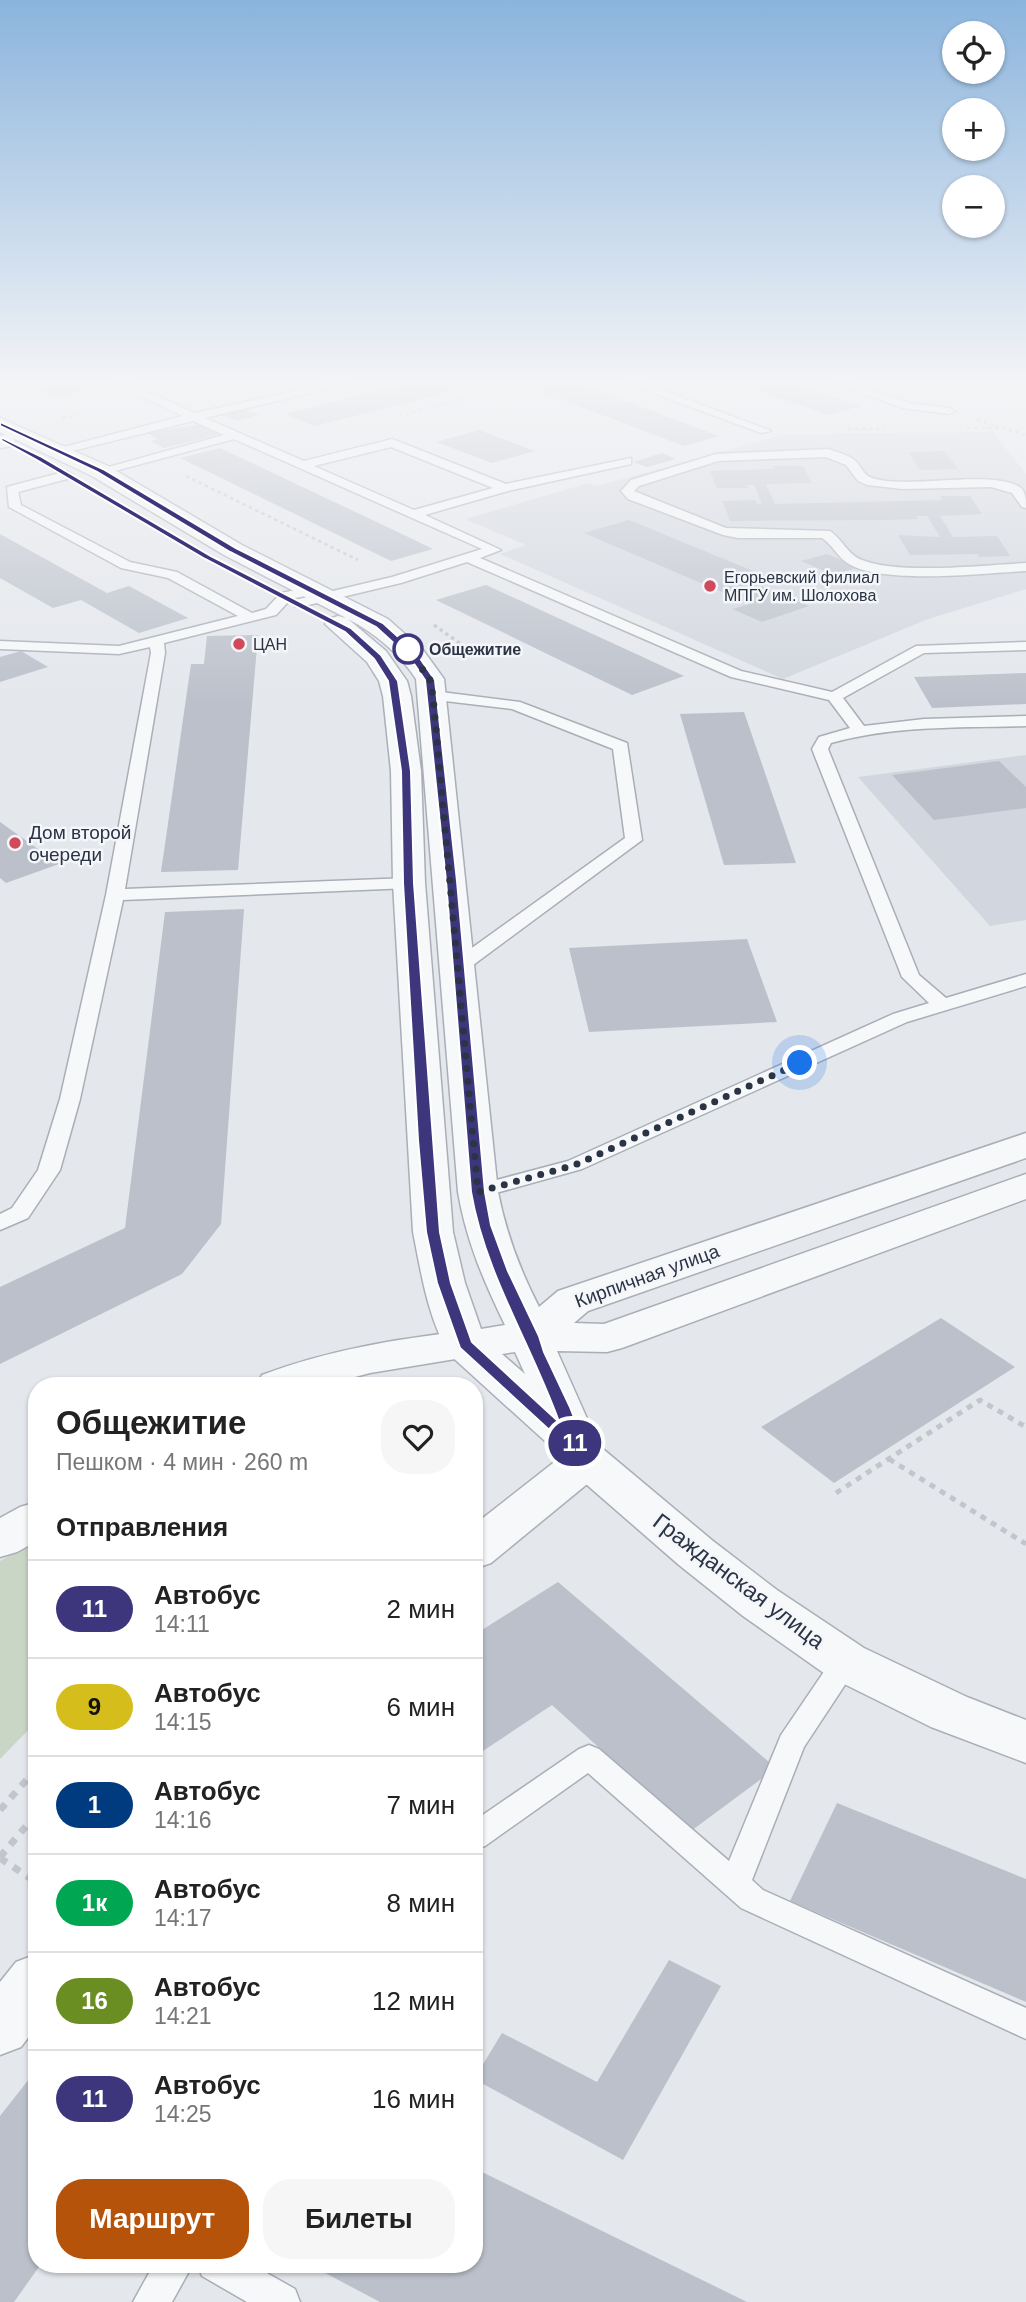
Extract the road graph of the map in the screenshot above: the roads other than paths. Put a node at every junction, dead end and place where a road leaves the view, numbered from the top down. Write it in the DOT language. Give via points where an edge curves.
graph roads {
  1 [pos="11,491"];
  2 [pos="103,491"];
  3 [pos="134,491"];
  4 [pos="363,491"];
  5 [pos="493,491"];
  6 [pos="627,491"];
  7 [pos="414,514"];
  8 [pos="468,558"];
  9 [pos="1026,567"];
  10 [pos="306,596"];
  11 [pos="250,617"];
  12 [pos="157,642"];
  13 [pos="0,645"];
  14 [pos="1026,646"];
  15 [pos="433,696"];
  16 [pos="834,696"];
  17 [pos="1026,721"];
  18 [pos="860,731"];
  19 [pos="408,883"];
  20 [pos="115,895"];
  21 [pos="458,967"];
  22 [pos="1026,980"];
  23 [pos="942,1005"];
  24 [pos="1026,1145"];
  25 [pos="1026,1186"];
  26 [pos="478,1192"];
  27 [pos="0,1223"];
  28 [pos="532,1336"];
  29 [pos="465,1345"];
  30 [pos="298,1377"];
  31 [pos="582,1453"];
  32 [pos="28,1524"];
  33 [pos="0,1539"];
  34 [pos="483,1543"];
  35 [pos="846,1662"];
  36 [pos="1026,1742"];
  37 [pos="483,1832"];
  38 [pos="735,1885"];
  39 [pos="28,1992"];
  40 [pos="1026,2024"];
  41 [pos="0,2028"];
  42 [pos="169,2273"];
  43 [pos="231,2273"];
  44 [pos="151,2302"];
  45 [pos="282,2302"];
  1 -- 11 [label="lane" via="15,507 126,565 172,575"];
  2 -- 10 [label="street" via="208,557"];
  3 -- 10 [label="street"];
  4 -- 7 [label="lane"];
  5 -- 7 [label="lane"];
  6 -- 9 [label="lane" via="723,531 825,534 834,538 844,555 874,568"];
  7 -- 8 [label="lane" via="494,550"];
  8 -- 10 [label="lane" via="396,580"];
  8 -- 16 [label="lane" via="736,674"];
  10 -- 11 [label="lane"];
  10 -- 15 [label="street, Гражданская улица" via="379,625 401,642 430,680"];
  10 -- 19 [label="street" via="377,657 393,681 406,771"];
  11 -- 12 [label="lane"];
  12 -- 13 [label="lane" via="119,650"];
  12 -- 20 [label="lane"];
  14 -- 16 [label="lane" via="921,649"];
  15 -- 21 [label="street, Гражданская улица"];
  15 -- 21 [label="lane" via="515,705 621,746 634,840"];
  16 -- 18 [label="lane"];
  17 -- 18 [label="lane"];
  18 -- 23 [label="lane" via="825,740 820,749 911,977"];
  19 -- 20 [label="lane"];
  19 -- 29 [label="street" via="433,1232"];
  20 -- 27 [label="lane" via="70,1099 49,1170 20,1213"];
  21 -- 26 [label="street, Гражданская улица"];
  22 -- 23 [label="lane"];
  23 -- 26 [label="lane" via="900,1018 575,1165"];
  24 -- 28 [label="street, Кирпичная улица" via="572,1301"];
  25 -- 28 [label="street, Кирпичная улица" via="607,1338"];
  26 -- 28 [label="street, Гражданская улица" via="500,1271"];
  28 -- 29 [label="street"];
  28 -- 31 [label="street, Гражданская улица"];
  29 -- 30 [label="street" via="388,1355"];
  29 -- 31 [label="street"];
  31 -- 34 [label="street"];
  31 -- 35 [label="street, Гражданская улица" via="696,1553"];
  32 -- 33 [label="street"];
  35 -- 36 [label="street, Гражданская улица" via="949,1712"];
  35 -- 38 [label="lane" via="791,1743"];
  37 -- 38 [label="lane" via="589,1757"];
  38 -- 40 [label="lane" via="752,1899"];
  39 -- 41 [label="street"];
  42 -- 44 [label="lane"];
  43 -- 45 [label="lane"];
}
